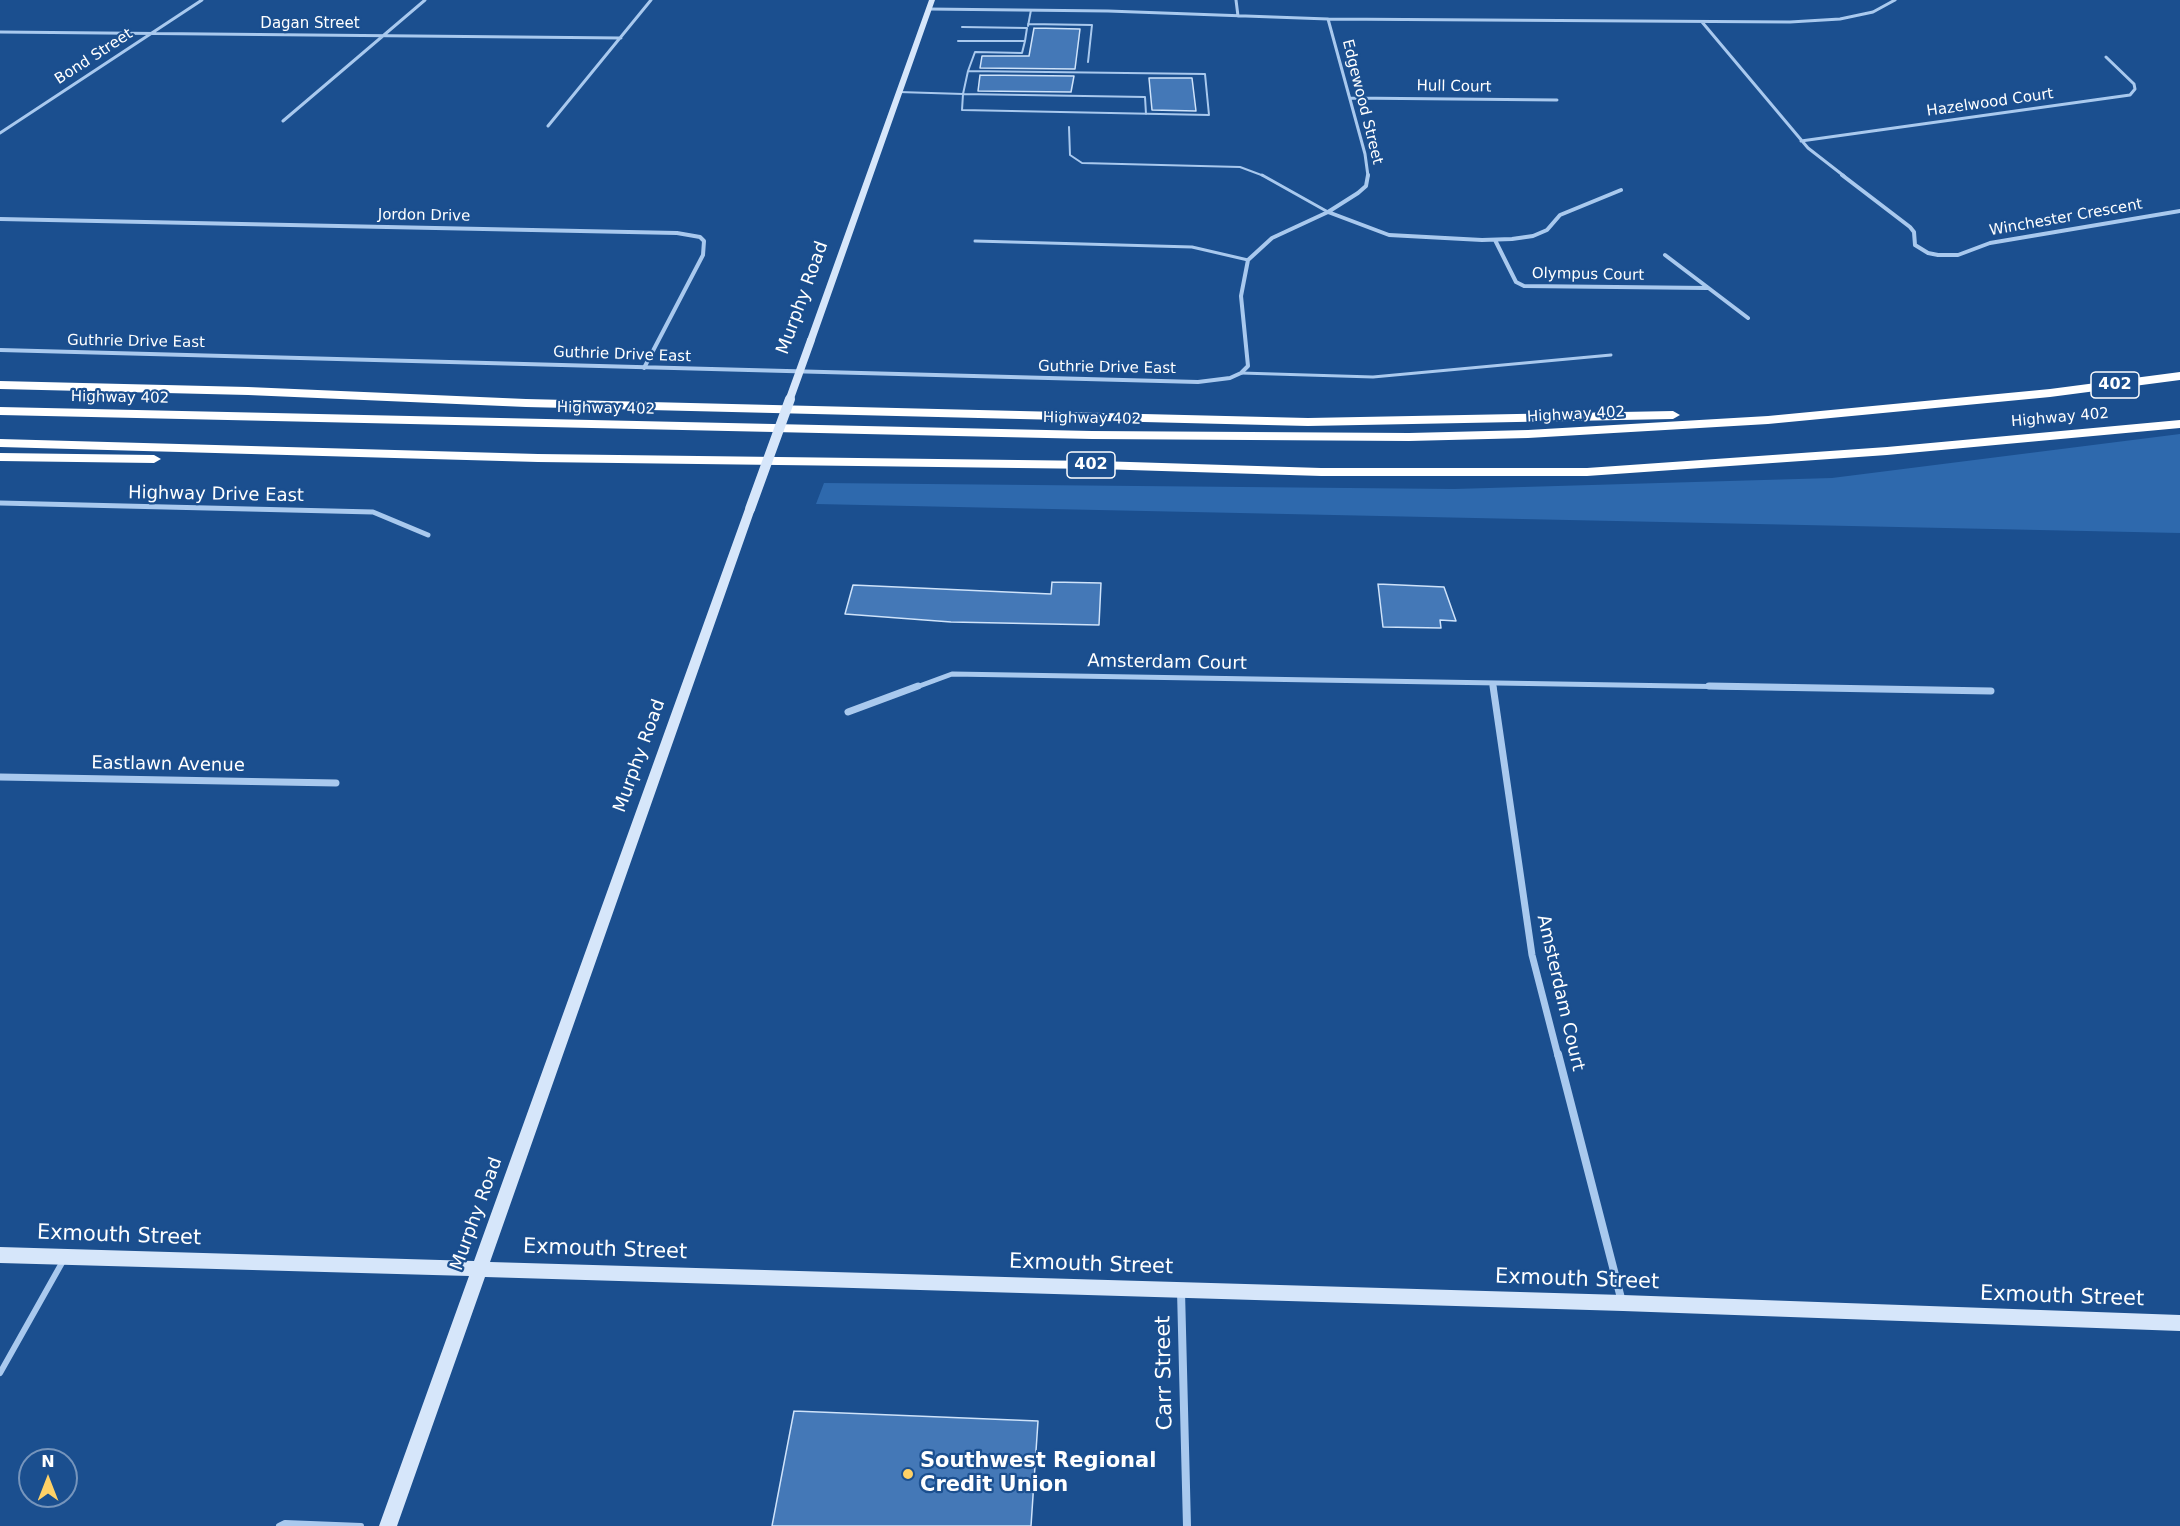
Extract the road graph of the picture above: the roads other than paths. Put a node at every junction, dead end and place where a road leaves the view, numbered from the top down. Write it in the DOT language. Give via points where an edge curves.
graph roads {
  1 [pos="201,0"];
  2 [pos="425,0"];
  3 [pos="651,0"];
  4 [pos="932,0"];
  5 [pos="1236,0"];
  6 [pos="1895,0"];
  7 [pos="928,9"];
  8 [pos="1031,10"];
  9 [pos="1238,16"];
  10 [pos="1328,19"];
  11 [pos="1702,22"];
  12 [pos="1028,24"];
  13 [pos="962,27"];
  14 [pos="1027,28"];
  15 [pos="0,32"];
  16 [pos="151,33"];
  17 [pos="384,35"];
  18 [pos="621,38"];
  19 [pos="958,40"];
  20 [pos="1025,41"];
  21 [pos="2106,57"];
  22 [pos="1089,62"];
  23 [pos="968,71"];
  24 [pos="899,92"];
  25 [pos="963,94"];
  26 [pos="1350,98"];
  27 [pos="1557,99"];
  28 [pos="1146,114"];
  29 [pos="283,122"];
  30 [pos="548,126"];
  31 [pos="1069,127"];
  32 [pos="0,133"];
  33 [pos="1801,141"];
  34 [pos="1621,190"];
  35 [pos="2180,211"];
  36 [pos="1328,212"];
  37 [pos="0,219"];
  38 [pos="1496,240"];
  39 [pos="975,241"];
  40 [pos="1665,255"];
  41 [pos="1248,260"];
  42 [pos="1707,288"];
  43 [pos="1748,318"];
  44 [pos="0,350"];
  45 [pos="1611,355"];
  46 [pos="644,368"];
  47 [pos="1241,373"];
  48 [pos="2180,376"];
  49 [pos="0,385"];
  50 [pos="2050,393"];
  51 [pos="0,411"];
  52 [pos="2180,424"];
  53 [pos="0,443"];
  54 [pos="0,457"];
  55 [pos="538,458"];
  56 [pos="0,503"];
  57 [pos="428,535"];
  58 [pos="1493,684"];
  59 [pos="1991,691"];
  60 [pos="848,712"];
  61 [pos="0,777"];
  62 [pos="336,783"];
  63 [pos="0,1255"];
  64 [pos="65,1257"];
  65 [pos="480,1269"];
  66 [pos="1181,1291"];
  67 [pos="1623,1303"];
  68 [pos="2180,1323"];
  69 [pos="0,1374"];
  70 [pos="279,1526"];
  71 [pos="361,1526"];
  72 [pos="388,1526"];
  73 [pos="1187,1526"];
  1 -- 16 [label="street, Bond Street"];
  2 -- 17 [label="street"];
  3 -- 18 [label="street"];
  4 -- 7 [label="street, Murphy Road"];
  5 -- 9 [label="street"];
  6 -- 11 [label="street" via="1873,12 1840,19"];
  7 -- 8 [label="street"];
  7 -- 24 [label="street, Murphy Road"];
  8 -- 9 [label="street"];
  8 -- 12 [label="lane"];
  9 -- 10 [label="street"];
  10 -- 11 [label="street"];
  10 -- 26 [label="street, Edgewood Street"];
  11 -- 33 [label="street, Winchester Crescent"];
  12 -- 14 [label="lane"];
  12 -- 22 [label="lane" via="1092,25"];
  13 -- 14 [label="lane"];
  14 -- 20 [label="lane"];
  15 -- 16 [label="street, Dagan Street"];
  16 -- 17 [label="street, Dagan Street"];
  16 -- 32 [label="street, Bond Street"];
  17 -- 18 [label="street, Dagan Street"];
  17 -- 29 [label="street"];
  18 -- 30 [label="street"];
  19 -- 20 [label="lane"];
  20 -- 23 [label="lane" via="1022,53 975,52"];
  21 -- 33 [label="street, Hazelwood Court" via="2134,84 2130,95"];
  23 -- 25 [label="lane"];
  23 -- 28 [label="lane" via="1205,74 1209,116"];
  24 -- 25 [label="lane"];
  24 -- 65 [label="street, Murphy Road, bridge"];
  25 -- 28 [label="lane" via="1145,97"];
  25 -- 28 [label="lane" via="962,111"];
  26 -- 27 [label="street, Hull Court"];
  26 -- 36 [label="street, Edgewood Street" via="1368,177 1358,194"];
  31 -- 36 [label="lane" via="1070,155 1082,163 1240,167 1257,172"];
  33 -- 35 [label="street, Winchester Crescent" via="1910,226 1915,245 1938,255 1958,255 1990,243"];
  34 -- 38 [label="street" via="1560,215 1547,230 1533,236"];
  36 -- 38 [label="street" via="1389,235"];
  36 -- 41 [label="street, Edgewood Street" via="1272,238"];
  37 -- 46 [label="street, Jordon Drive" via="666,233 700,237 704,241 703,255"];
  38 -- 42 [label="street, Olympus Court" via="1515,282 1524,286"];
  39 -- 41 [label="lane" via="1192,247"];
  40 -- 42 [label="street, Olympus Court"];
  41 -- 47 [label="street" via="1241,296 1248,366"];
  42 -- 43 [label="street, Olympus Court"];
  44 -- 46 [label="street, Guthrie Drive East"];
  45 -- 47 [label="lane" via="1373,377"];
  46 -- 47 [label="street, Guthrie Drive East" via="1197,382 1217,381"];
  48 -- 50 [label="highway, Highway 402 / 402"];
  49 -- 50 [label="highway" via="1308,422 1590,418"];
  50 -- 51 [label="highway, Highway 402 / 402" via="1768,420 1409,437 1115,436"];
  52 -- 55 [label="highway, Highway 402 / 402" via="1887,451 1587,472 1321,472 1098,465"];
  53 -- 55 [label="highway, Highway 402 / 402"];
  54 -- 55 [label="highway"];
  56 -- 57 [label="street, Highway Drive East" via="373,512"];
  58 -- 59 [label="street, Amsterdam Court"];
  58 -- 60 [label="street, Amsterdam Court" via="952,674"];
  58 -- 67 [label="street, Amsterdam Court" via="1532,955"];
  61 -- 62 [label="street, Eastlawn Avenue"];
  63 -- 64 [label="street, Exmouth Street"];
  64 -- 65 [label="street, Exmouth Street"];
  64 -- 69 [label="lane"];
  65 -- 66 [label="street, Exmouth Street"];
  65 -- 72 [label="street, Murphy Road"];
  66 -- 67 [label="street, Exmouth Street"];
  66 -- 73 [label="street, Carr Street"];
  67 -- 68 [label="street, Exmouth Street"];
  70 -- 71 [label="lane"];
}
